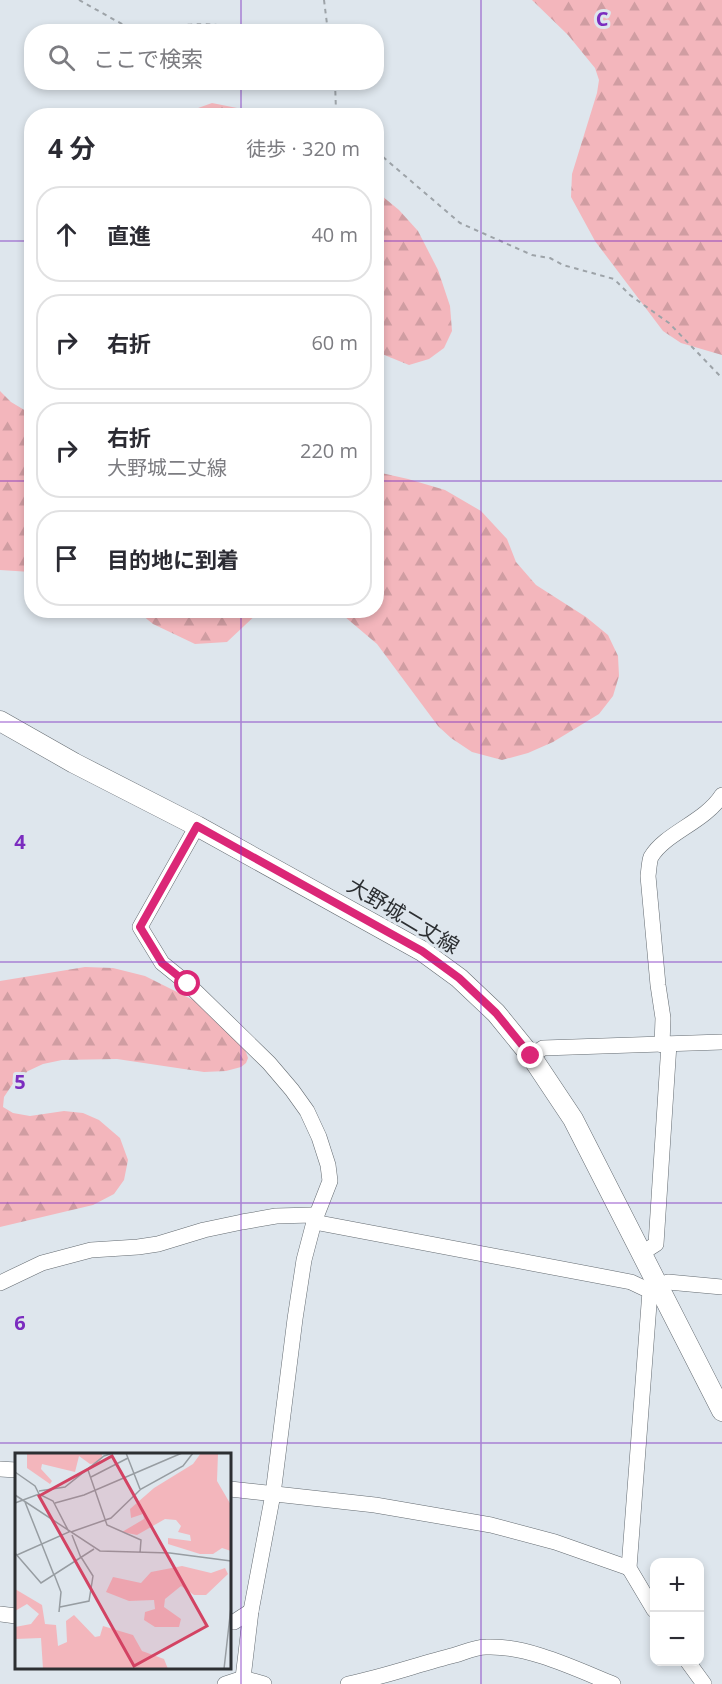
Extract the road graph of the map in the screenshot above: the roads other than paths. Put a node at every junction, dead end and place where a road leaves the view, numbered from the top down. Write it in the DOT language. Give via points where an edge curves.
graph roads {
  1 [pos="0,721"];
  2 [pos="722,795"];
  3 [pos="197,826"];
  4 [pos="722,1042"];
  5 [pos="666,1044"];
  6 [pos="531,1056"];
  7 [pos="314,1222"];
  8 [pos="642,1253"];
  9 [pos="0,1283"];
  10 [pos="722,1287"];
  11 [pos="654,1289"];
  12 [pos="722,1411"];
  13 [pos="0,1469"];
  14 [pos="15,1470"];
  15 [pos="231,1489"];
  16 [pos="273,1494"];
  17 [pos="629,1568"];
  18 [pos="650,1603"];
  19 [pos="251,1611"];
  20 [pos="0,1614"];
  21 [pos="15,1616"];
  22 [pos="231,1622"];
  23 [pos="691,1666"];
  24 [pos="243,1678"];
  25 [pos="225,1684"];
  26 [pos="264,1684"];
  27 [pos="348,1684"];
  28 [pos="613,1684"];
  29 [pos="704,1684"];
  1 -- 3 [label="main road, 大野城二丈線"];
  2 -- 5 [label="street" via="701,818 662,844 650,859 648,876"];
  3 -- 6 [label="main road, 大野城二丈線" via="422,951 459,978 496,1013"];
  3 -- 7 [label="street" via="140,927 162,963 269,1064 307,1111 319,1137 330,1181"];
  4 -- 5 [label="street"];
  5 -- 6 [label="street" via="543,1048"];
  5 -- 8 [label="street" via="656,1244"];
  6 -- 8 [label="main road, 大野城二丈線" via="573,1119"];
  7 -- 9 [label="street" via="312,1215 276,1216 204,1230 158,1244 90,1250 42,1263"];
  7 -- 11 [label="street"];
  7 -- 16 [label="street" via="295,1319"];
  8 -- 11 [label="main road, 大野城二丈線"];
  10 -- 11 [label="street" via="668,1282"];
  11 -- 12 [label="main road, 大野城二丈線"];
  11 -- 17 [label="street"];
  13 -- 14 [label="street"];
  15 -- 16 [label="street"];
  16 -- 17 [label="street" via="375,1505 491,1525"];
  16 -- 19 [label="street"];
  17 -- 18 [label="street"];
  19 -- 22 [label="street"];
  19 -- 24 [label="street"];
  20 -- 21 [label="street"];
  23 -- 29 [label="street"];
  24 -- 25 [label="street"];
  24 -- 26 [label="street"];
  27 -- 28 [label="street" via="484,1647 528,1652"];
}
